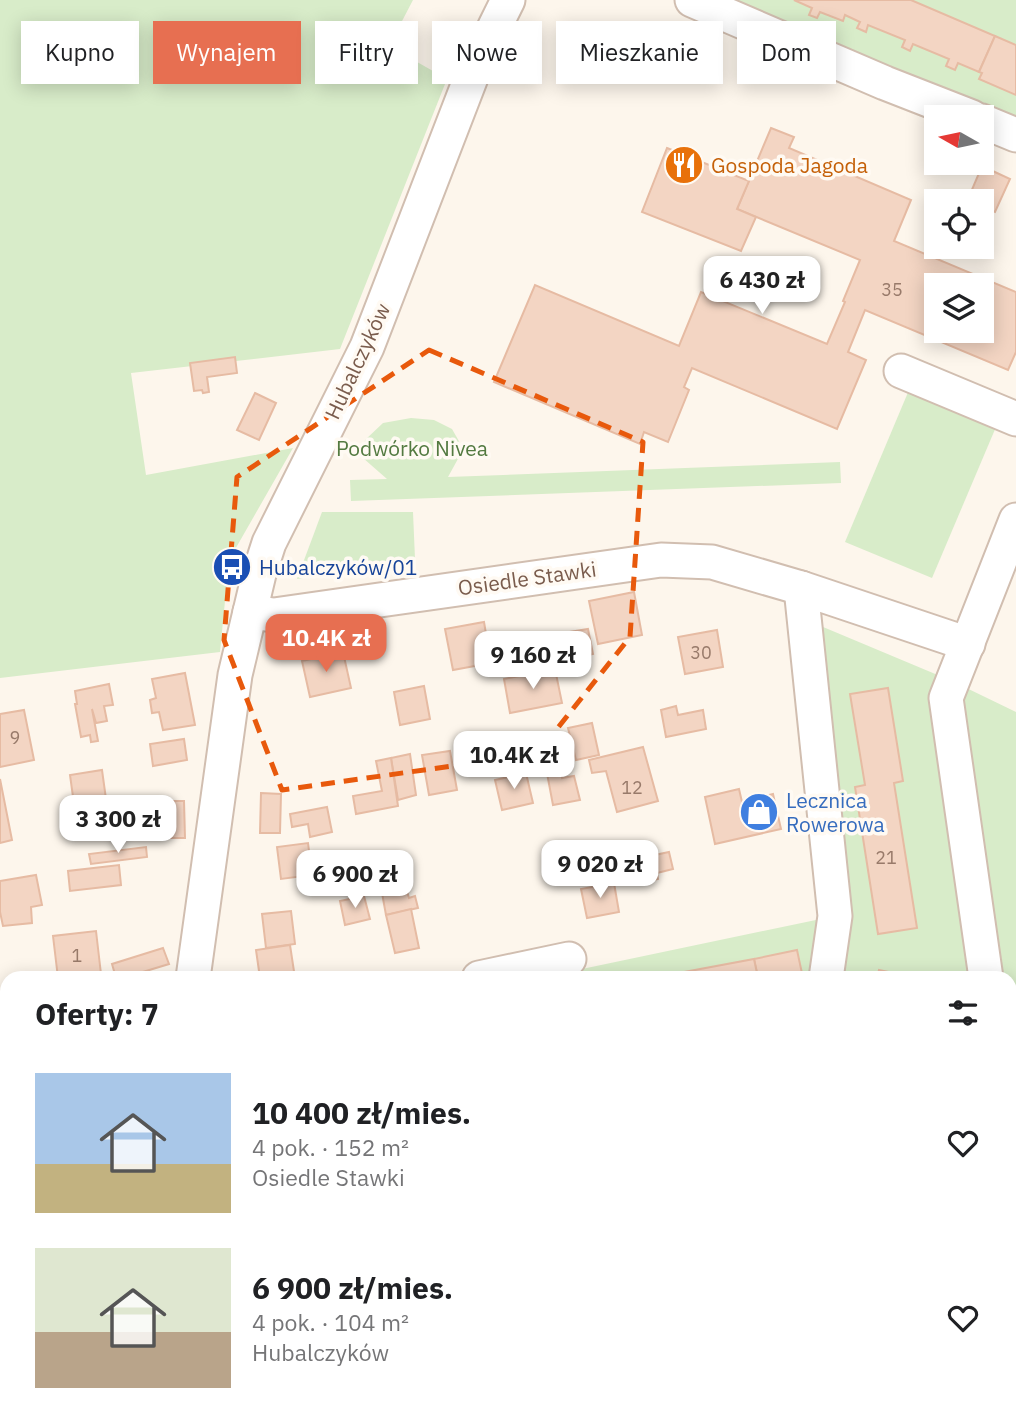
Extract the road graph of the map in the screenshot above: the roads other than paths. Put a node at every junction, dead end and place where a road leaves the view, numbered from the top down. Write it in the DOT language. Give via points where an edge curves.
graph roads {
  1 [pos="508,0"];
  2 [pos="692,0"];
  3 [pos="941,105"];
  4 [pos="994,126"];
  5 [pos="1016,135"];
  6 [pos="901,371"];
  7 [pos="1016,419"];
  8 [pos="1016,520"];
  9 [pos="801,589"];
  10 [pos="250,612"];
  11 [pos="968,645"];
  12 [pos="569,960"];
  13 [pos="194,971"];
  14 [pos="514,971"];
  15 [pos="827,971"];
  16 [pos="985,971"];
  1 -- 10 [label="street, Hubalczyków" via="475,67 367,347 269,543"];
  2 -- 3 [label="street"];
  4 -- 5 [label="street"];
  6 -- 7 [label="street"];
  8 -- 11 [label="street"];
  9 -- 10 [label="street, Osiedle Stawki" via="712,562 661,560 274,615"];
  9 -- 11 [label="street, Osiedle Stawki"];
  9 -- 15 [label="street" via="835,916"];
  10 -- 13 [label="street, Hubalczyków" via="235,675"];
  11 -- 16 [label="street" via="946,698"];
  12 -- 14 [label="street"];
}
